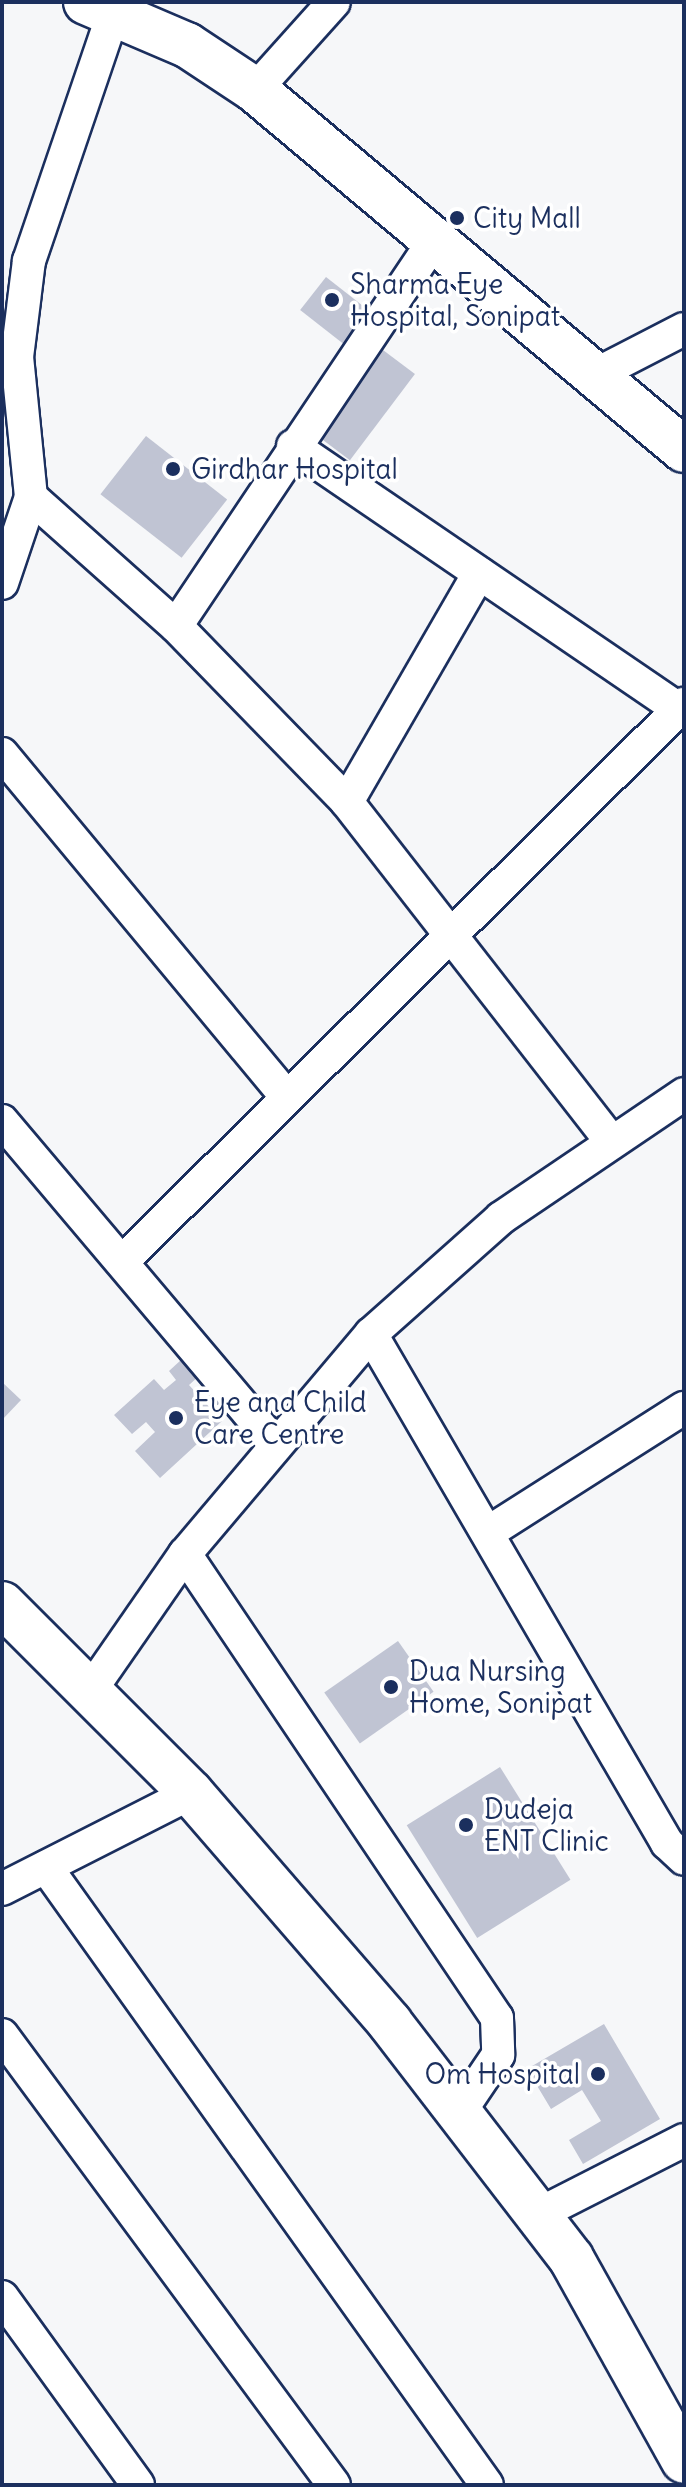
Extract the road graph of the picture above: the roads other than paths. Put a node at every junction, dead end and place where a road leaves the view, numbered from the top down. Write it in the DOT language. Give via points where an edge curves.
graph roads {
  1 [pos="334,2"];
  2 [pos="100,7"];
  3 [pos="255,90"];
  4 [pos="434,241"];
  5 [pos="684,329"];
  6 [pos="595,375"];
  7 [pos="293,446"];
  8 [pos="684,450"];
  9 [pos="31,497"];
  10 [pos="479,573"];
  11 [pos="2,583"];
  12 [pos="176,626"];
  13 [pos="682,706"];
  14 [pos="2,754"];
  15 [pos="347,802"];
  16 [pos="448,931"];
  17 [pos="284,1094"];
  18 [pos="684,1094"];
  19 [pos="2,1121"];
  20 [pos="610,1140"];
  21 [pos="123,1261"];
  22 [pos="371,1334"];
  23 [pos="684,1408"];
  24 [pos="275,1444"];
  25 [pos="489,1532"];
  26 [pos="185,1554"];
  27 [pos="2,1604"];
  28 [pos="90,1691"];
  29 [pos="191,1793"];
  30 [pos="684,1859"];
  31 [pos="46,1867"];
  32 [pos="2,1889"];
  33 [pos="2,2035"];
  34 [pos="459,2113"];
  35 [pos="684,2140"];
  36 [pos="537,2215"];
  37 [pos="2,2297"];
  38 [pos="679,2438"];
  39 [pos="138,2485"];
  40 [pos="334,2485"];
  41 [pos="487,2485"];
  1 -- 3 [label="street"];
  2 -- 3 [label="main road" via="187,45"];
  2 -- 9 [label="street" via="19,315"];
  3 -- 4 [label="main road"];
  4 -- 6 [label="main road"];
  4 -- 7 [label="street"];
  5 -- 6 [label="street"];
  6 -- 8 [label="main road"];
  7 -- 10 [label="street"];
  7 -- 12 [label="street"];
  9 -- 11 [label="street"];
  9 -- 12 [label="street"];
  10 -- 13 [label="street"];
  10 -- 15 [label="street"];
  12 -- 15 [label="street"];
  13 -- 16 [label="street"];
  14 -- 17 [label="street"];
  15 -- 16 [label="street"];
  16 -- 17 [label="street"];
  16 -- 20 [label="street"];
  17 -- 21 [label="street"];
  18 -- 20 [label="street"];
  19 -- 21 [label="street"];
  20 -- 22 [label="street" via="501,1218"];
  21 -- 24 [label="street"];
  22 -- 24 [label="street"];
  22 -- 25 [label="street"];
  23 -- 25 [label="street"];
  24 -- 26 [label="street"];
  25 -- 30 [label="street" via="667,1843"];
  26 -- 28 [label="street"];
  26 -- 34 [label="street" via="497,2018 498,2055"];
  27 -- 28 [label="main road"];
  28 -- 29 [label="main road"];
  29 -- 31 [label="street"];
  29 -- 34 [label="main road"];
  31 -- 32 [label="street"];
  31 -- 41 [label="street"];
  33 -- 40 [label="street"];
  34 -- 36 [label="main road"];
  35 -- 36 [label="street"];
  36 -- 38 [label="main road" via="571,2258"];
  37 -- 39 [label="street"];
}
